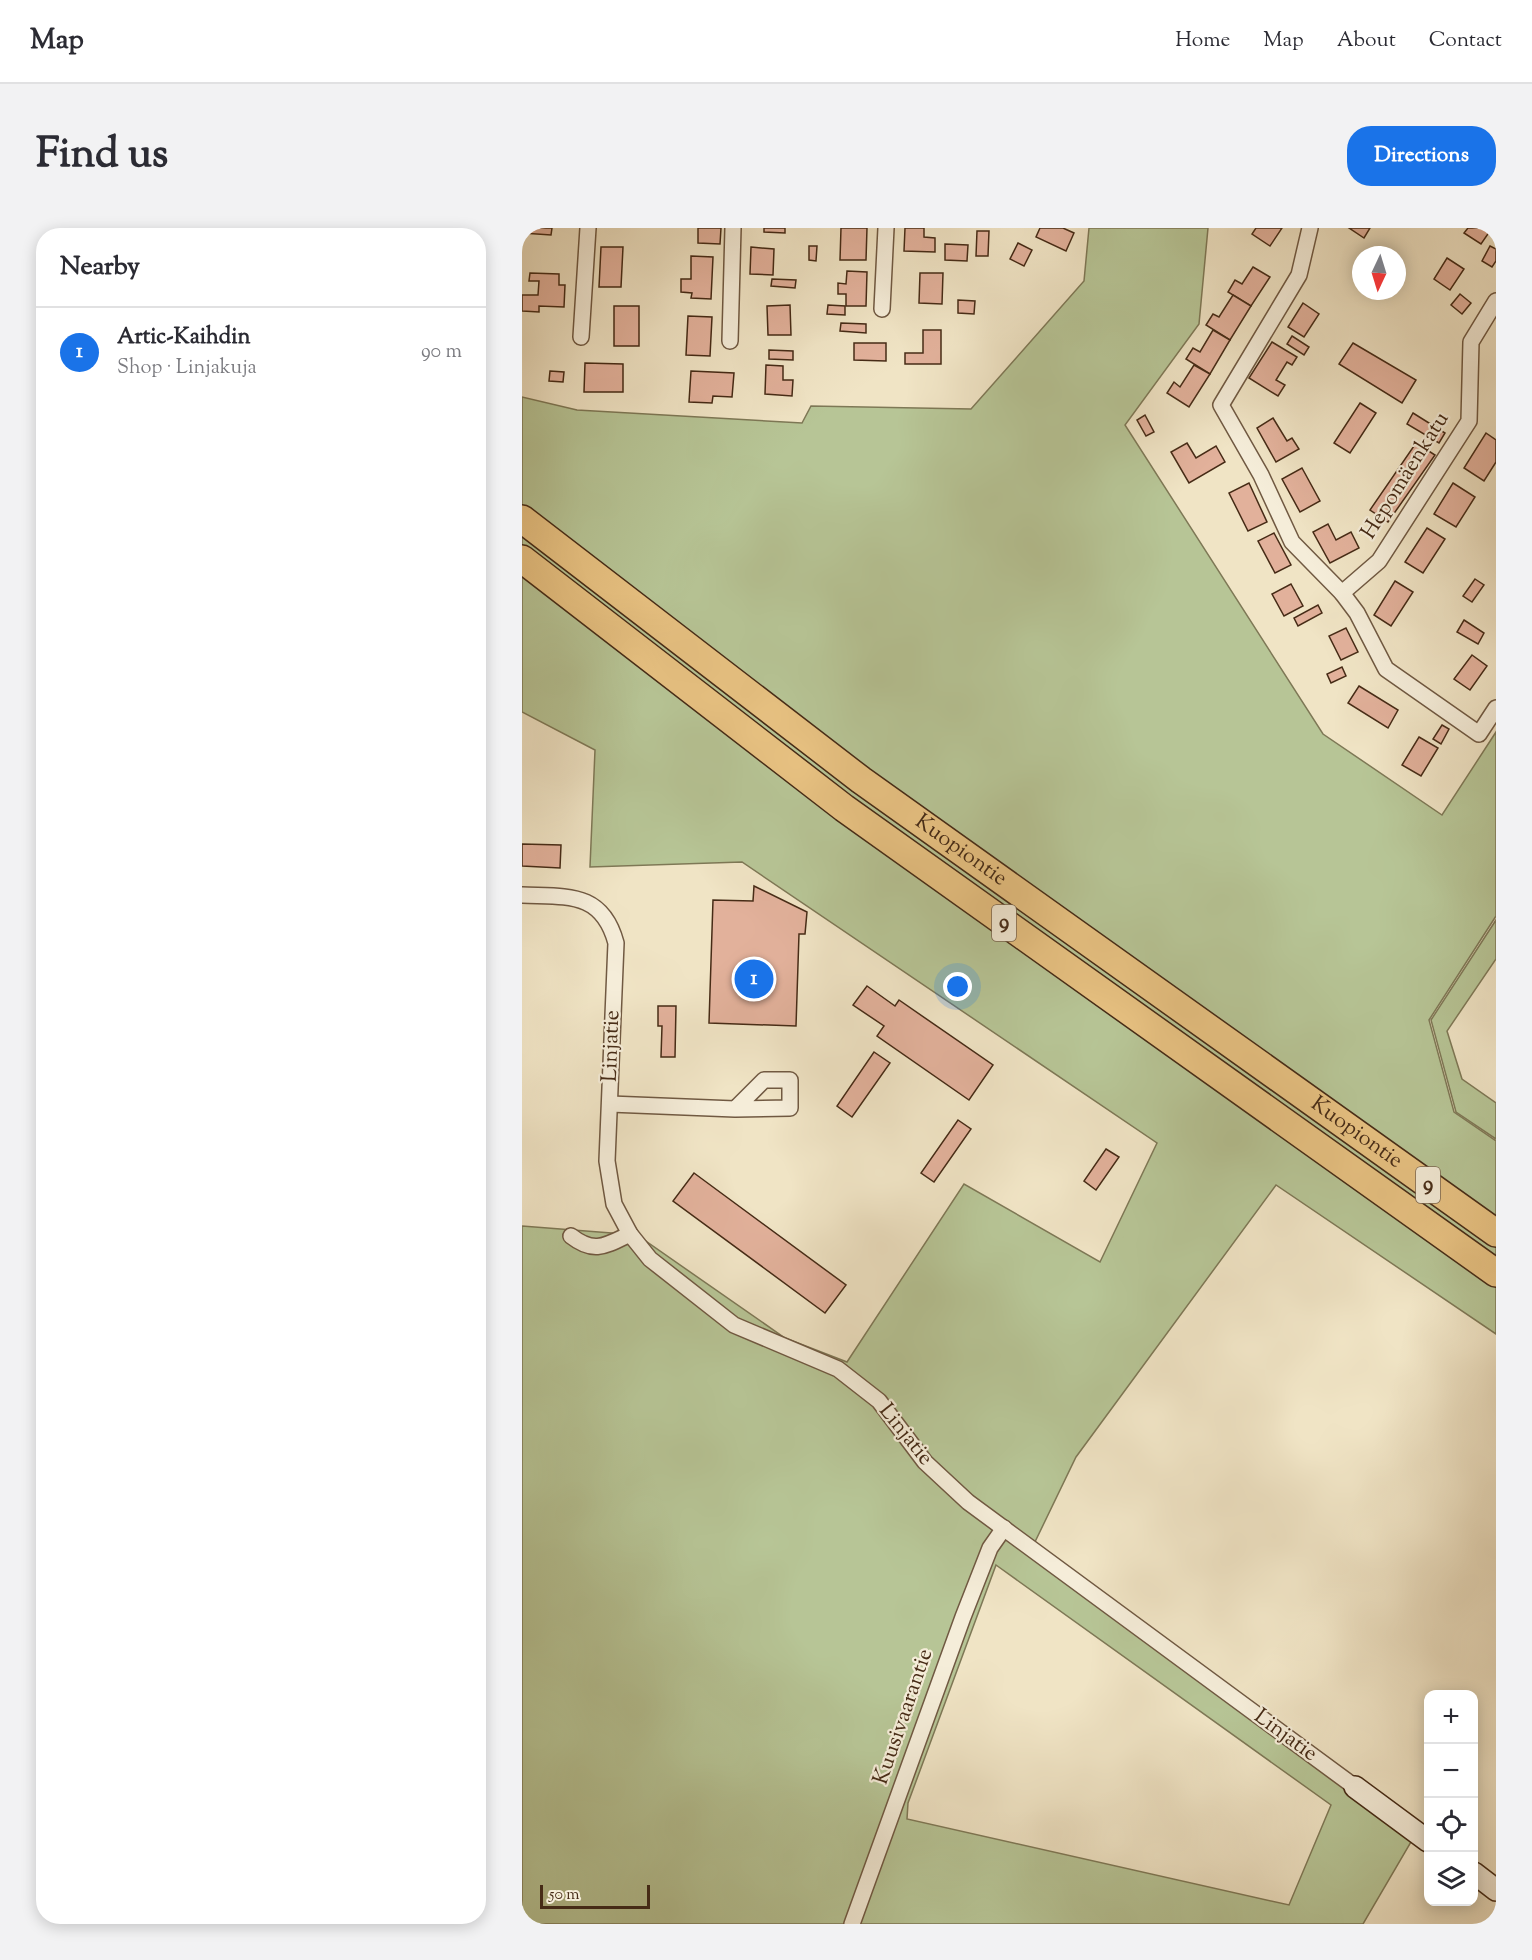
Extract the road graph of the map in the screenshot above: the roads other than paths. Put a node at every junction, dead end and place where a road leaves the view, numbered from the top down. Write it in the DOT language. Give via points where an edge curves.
graph roads {
  1 [pos="588,228"];
  2 [pos="733,228"];
  3 [pos="886,228"];
  4 [pos="1310,228"];
  5 [pos="1496,301"];
  6 [pos="882,309"];
  7 [pos="581,337"];
  8 [pos="730,341"];
  9 [pos="522,519"];
  10 [pos="522,560"];
  11 [pos="1342,593"];
  12 [pos="1496,708"];
  13 [pos="522,895"];
  14 [pos="610,1104"];
  15 [pos="735,1109"];
  16 [pos="1496,1233"];
  17 [pos="630,1234"];
  18 [pos="571,1236"];
  19 [pos="1496,1272"];
  20 [pos="1004,1528"];
  21 [pos="1354,1787"];
  22 [pos="1424,1838"];
  23 [pos="1478,1877"];
  24 [pos="1496,1890"];
  25 [pos="852,1924"];
  1 -- 7 [label="street"];
  2 -- 8 [label="street"];
  3 -- 6 [label="street"];
  4 -- 11 [label="street" via="1299,275 1221,405 1261,475 1292,542"];
  5 -- 11 [label="street, Hepomäenkatu" via="1472,342 1469,421 1379,561"];
  9 -- 16 [label="highway, Kuopiontie / 9" via="861,780"];
  10 -- 19 [label="highway, Kuopiontie / 9" via="844,808"];
  11 -- 12 [label="street" via="1386,669 1479,734"];
  13 -- 14 [label="street, Linjatie" via="573,897 599,909 610,922 616,943"];
  14 -- 15 [label="street"];
  14 -- 17 [label="street, Linjatie" via="608,1176 614,1204"];
  17 -- 18 [label="street" via="596,1247 586,1246"];
  17 -- 20 [label="street, Linjatie" via="650,1259 735,1325 838,1369 879,1401 925,1462 968,1502"];
  20 -- 21 [label="street, Linjatie"];
  20 -- 25 [label="street, Kuusivaarantie" via="990,1548 967,1607"];
  21 -- 22 [label="street, Linjatie"];
  23 -- 24 [label="street"];
}
